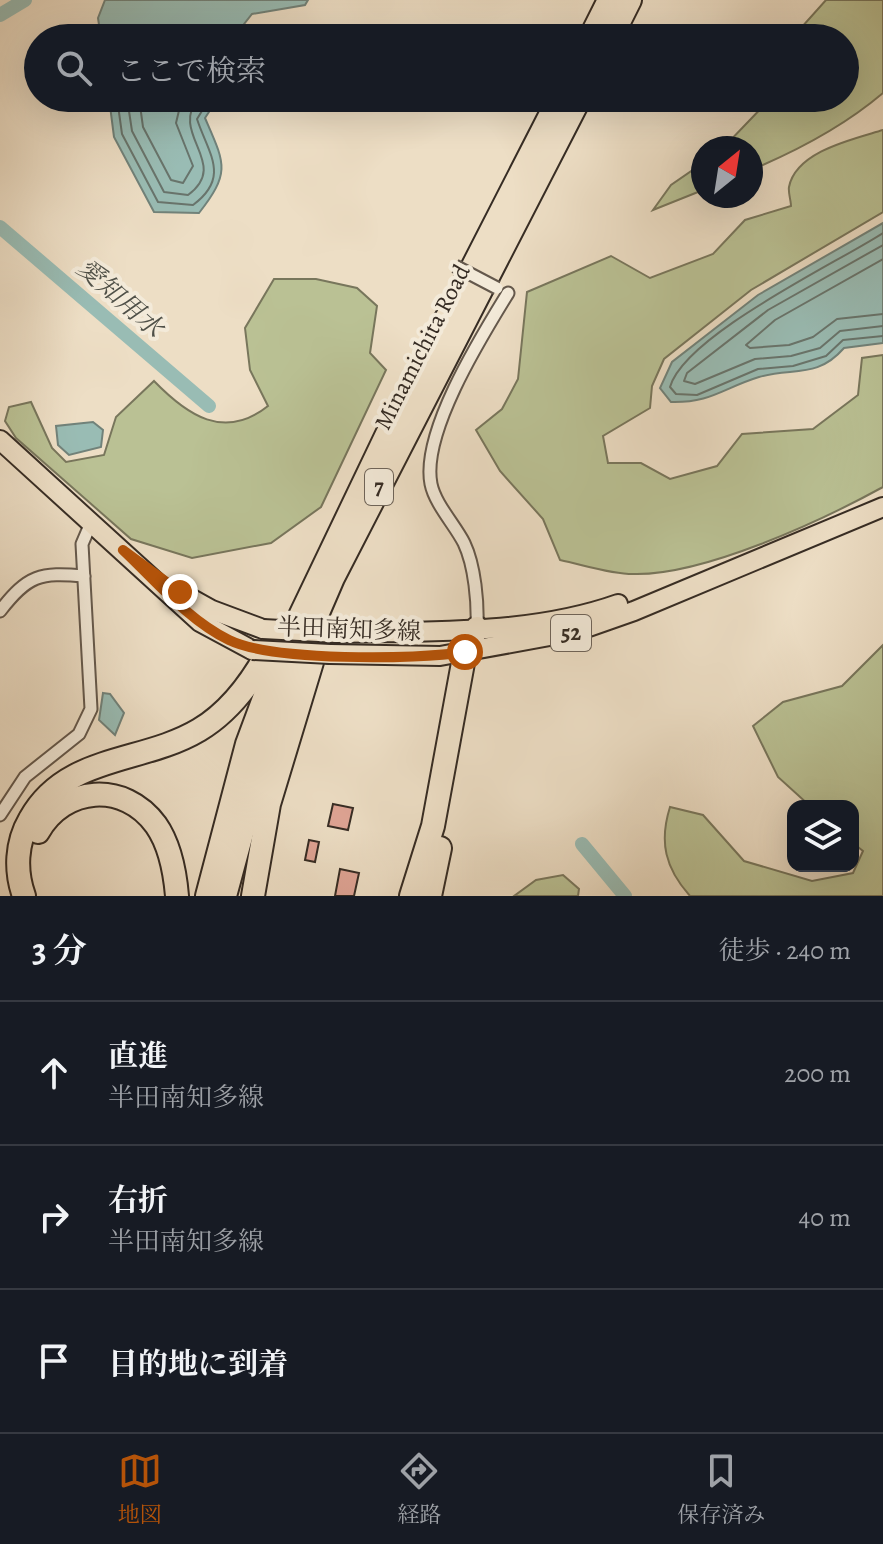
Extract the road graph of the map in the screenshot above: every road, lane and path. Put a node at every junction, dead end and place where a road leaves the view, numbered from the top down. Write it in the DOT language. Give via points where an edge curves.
graph roads {
  1 [pos="609,0"];
  2 [pos="630,0"];
  3 [pos="597,24"];
  4 [pos="618,24"];
  5 [pos="552,112"];
  6 [pos="573,112"];
  7 [pos="455,266"];
  8 [pos="387,434"];
  9 [pos="0,440"];
  10 [pos="883,507"];
  11 [pos="91,523"];
  12 [pos="123,550"];
  13 [pos="84,576"];
  14 [pos="333,578"];
  15 [pos="694,585"];
  16 [pos="0,611"];
  17 [pos="477,628"];
  18 [pos="473,651"];
  19 [pos="0,815"];
  20 [pos="24,896"];
  21 [pos="36,896"];
  22 [pos="177,896"];
  23 [pos="207,896"];
  24 [pos="225,896"];
  25 [pos="253,896"];
  26 [pos="411,896"];
  27 [pos="430,896"];
  1 -- 3 [label="highway"];
  2 -- 4 [label="highway"];
  5 -- 8 [label="highway, Minamichita Road / 7"];
  6 -- 14 [label="highway, Minamichita Road / 7"];
  7 -- 17 [label="street, bridge" via="502,291 470,355 432,457 431,486 466,547"];
  8 -- 20 [label="highway" via="371,443 253,679 200,730 58,785 35,809 22,837 18,867"];
  8 -- 23 [label="highway, Minamichita Road / 7" via="276,666 247,744"];
  9 -- 11 [label="main road, 半田南知多線 / 52"];
  10 -- 15 [label="main road, 半田南知多線 / 52"];
  11 -- 12 [label="main road, 半田南知多線 / 52"];
  11 -- 13 [label="street" via="82,544"];
  12 -- 17 [label="main road, 半田南知多線 / 52, bridge" via="180,592 263,629 338,633"];
  12 -- 18 [label="main road, 半田南知多線 / 52, bridge" via="200,622 252,650 440,656"];
  13 -- 16 [label="street" via="47,572 16,590"];
  13 -- 19 [label="street" via="88,718 79,734 25,777"];
  14 -- 24 [label="highway, Minamichita Road / 7" via="272,728"];
  14 -- 25 [label="highway" via="337,596 302,687 273,790"];
  15 -- 17 [label="main road, 半田南知多線 / 52" via="661,589 599,611"];
  15 -- 18 [label="main road, 半田南知多線 / 52" via="577,631"];
  17 -- 18 [label="highway"];
  18 -- 26 [label="highway" via="433,826"];
  18 -- 27 [label="highway"];
  21 -- 22 [label="highway" via="30,875 36,836 56,808 89,793 125,800 145,812 167,849"];
}
